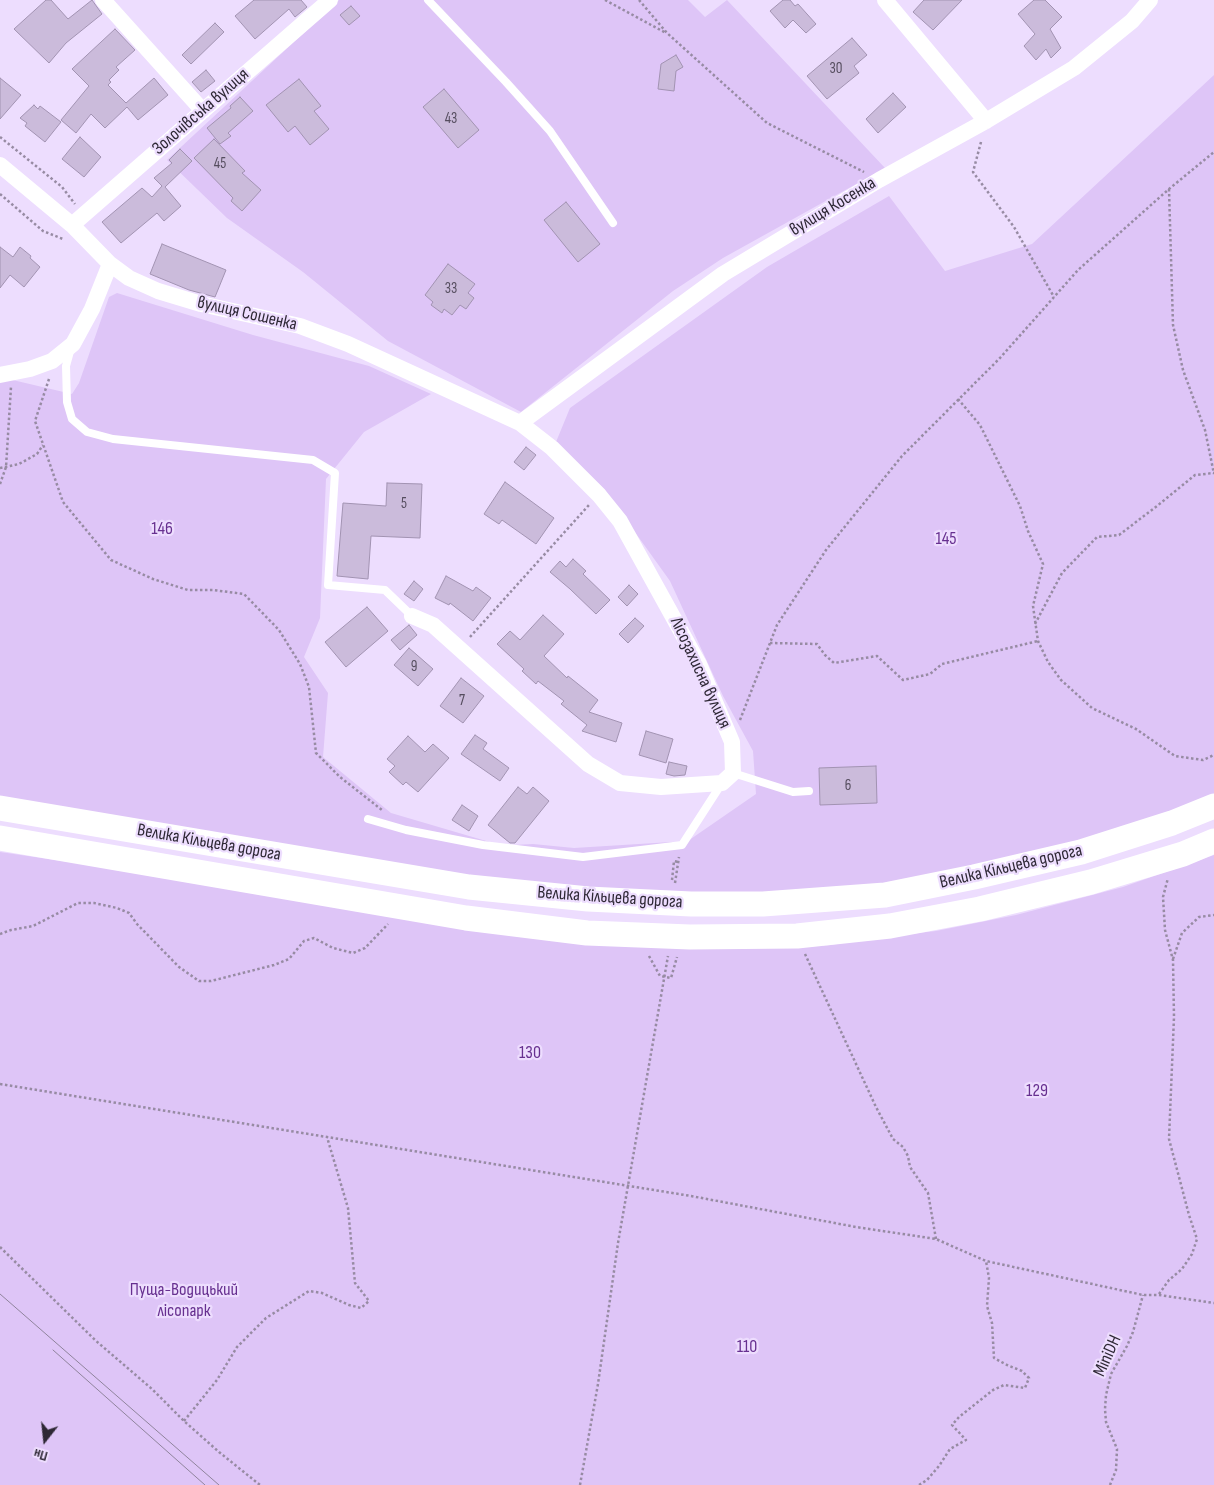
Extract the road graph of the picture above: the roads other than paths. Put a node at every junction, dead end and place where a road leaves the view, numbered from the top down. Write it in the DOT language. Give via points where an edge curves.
graph roads {
  1 [pos="103,0"];
  2 [pos="330,0"];
  3 [pos="428,0"];
  4 [pos="885,0"];
  5 [pos="1150,0"];
  6 [pos="203,111"];
  7 [pos="986,121"];
  8 [pos="0,165"];
  9 [pos="78,220"];
  10 [pos="613,223"];
  11 [pos="110,264"];
  12 [pos="72,344"];
  13 [pos="6,374"];
  14 [pos="520,423"];
  15 [pos="412,616"];
  16 [pos="727,778"];
  17 [pos="809,791"];
  18 [pos="1214,806"];
  19 [pos="0,808"];
  20 [pos="368,819"];
  21 [pos="0,838"];
  22 [pos="1214,841"];
  1 -- 6 [label="street"];
  2 -- 6 [label="street, Золочівська вулиця"];
  3 -- 10 [label="lane" via="550,131"];
  4 -- 7 [label="street"];
  5 -- 7 [label="street, вулиця Косенка" via="1132,21 1074,68"];
  6 -- 9 [label="street, Золочівська вулиця"];
  7 -- 14 [label="street, вулиця Косенка" via="879,180 723,274"];
  8 -- 9 [label="street, вулиця Сошенка"];
  9 -- 11 [label="street, вулиця Сошенка"];
  11 -- 12 [label="street" via="92,309"];
  11 -- 14 [label="street, вулиця Сошенка" via="129,278 158,291 300,326 348,344"];
  12 -- 13 [label="street" via="52,360"];
  12 -- 15 [label="lane" via="66,366 67,402 72,419 87,432 113,439 313,460 335,473 328,585 385,590"];
  14 -- 16 [label="street, Лісозахисна вулиця" via="552,448 620,521 700,664 732,742"];
  15 -- 16 [label="street" via="433,625 588,764 620,783 662,787"];
  16 -- 17 [label="lane" via="793,792"];
  16 -- 20 [label="lane" via="682,846 583,857 483,845"];
  18 -- 19 [label="main road, Велика Кільцева дорога" via="1081,852 974,877 885,895 763,904 588,899 469,887"];
  21 -- 22 [label="main road, Велика Кільцева дорога" via="494,922 587,933 690,937 797,936 890,926 980,909 1091,882 1183,854"];
}
